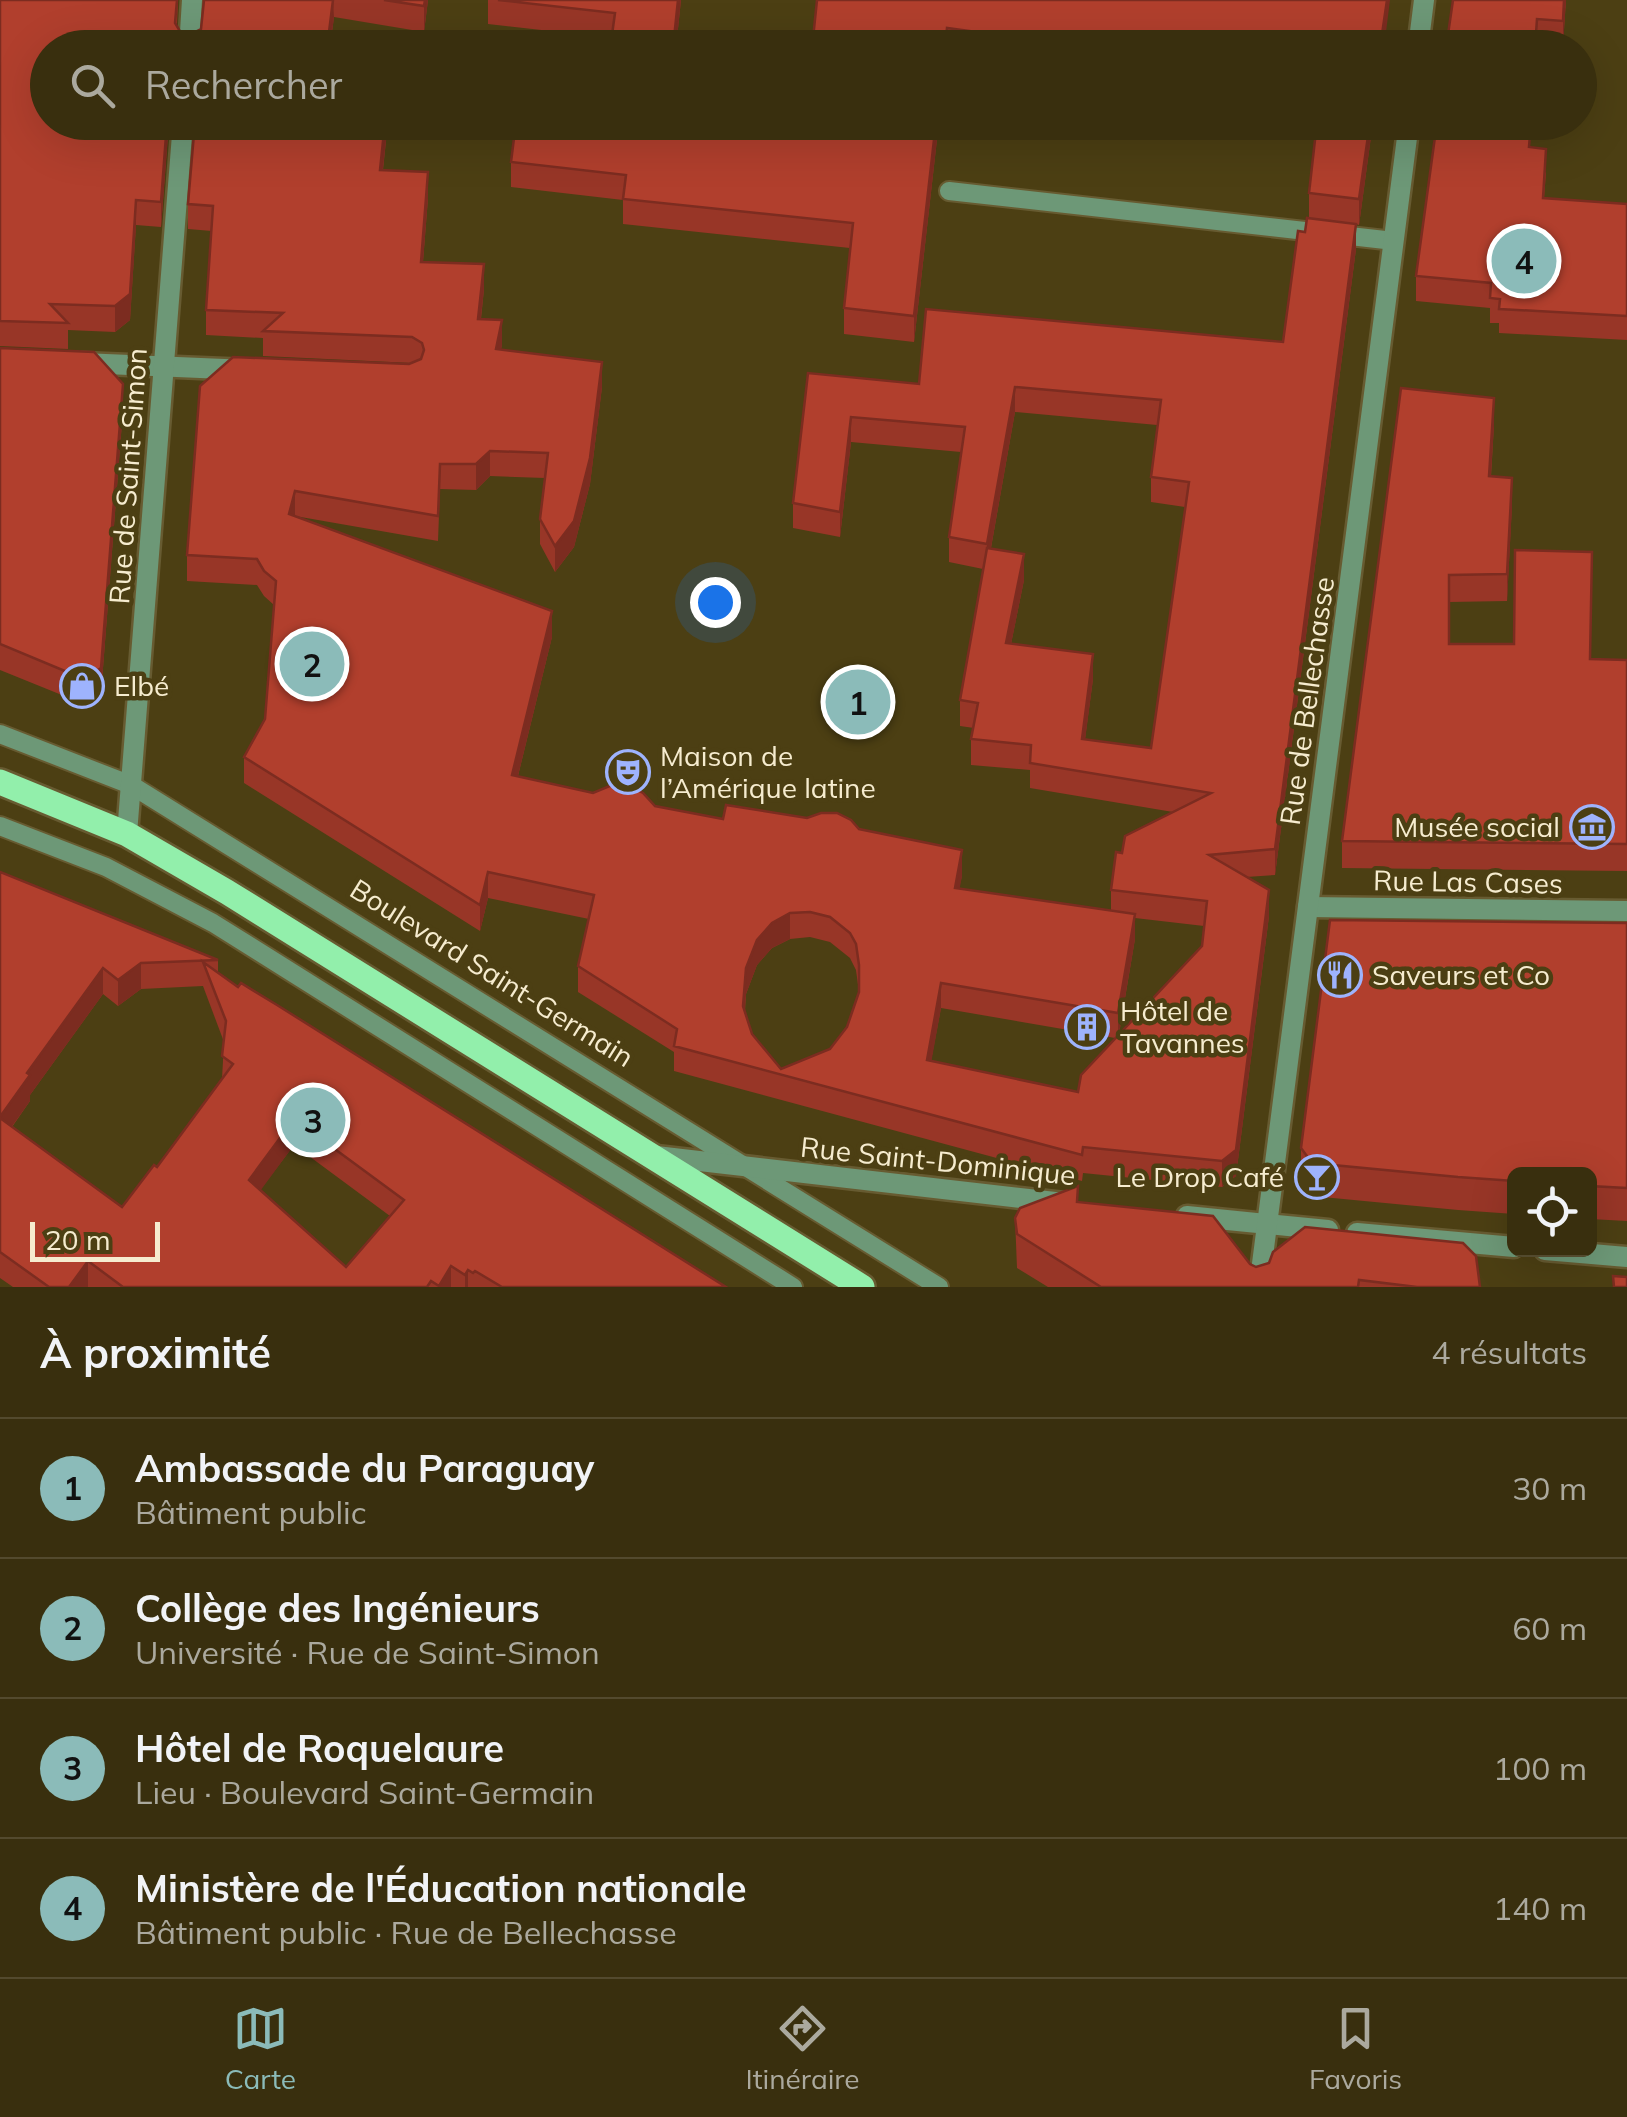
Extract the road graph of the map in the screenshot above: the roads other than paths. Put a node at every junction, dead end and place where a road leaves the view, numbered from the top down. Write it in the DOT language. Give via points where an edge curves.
graph roads {
  1 [pos="192,0"];
  2 [pos="1424,0"];
  3 [pos="190,30"];
  4 [pos="1420,30"];
  5 [pos="182,140"];
  6 [pos="1407,140"];
  7 [pos="949,191"];
  8 [pos="1394,241"];
  9 [pos="54,362"];
  10 [pos="163,366"];
  11 [pos="274,370"];
  12 [pos="0,734"];
  13 [pos="0,782"];
  14 [pos="131,784"];
  15 [pos="0,826"];
  16 [pos="127,834"];
  17 [pos="1308,907"];
  18 [pos="1627,911"];
  19 [pos="654,1156"];
  20 [pos="747,1166"];
  21 [pos="1081,1205"];
  22 [pos="1160,1213"];
  23 [pos="1266,1225"];
  24 [pos="1507,1246"];
  25 [pos="1597,1254"];
  26 [pos="1627,1257"];
  27 [pos="793,1287"];
  28 [pos="862,1287"];
  29 [pos="940,1287"];
  30 [pos="1259,1287"];
  1 -- 3 [label="street"];
  2 -- 4 [label="street"];
  5 -- 10 [label="street, Rue de Saint-Simon"];
  6 -- 8 [label="street, Rue de Bellechasse"];
  7 -- 8 [label="lane"];
  8 -- 17 [label="street, Rue de Bellechasse"];
  9 -- 10 [label="street"];
  10 -- 11 [label="street"];
  10 -- 14 [label="street, Rue de Saint-Simon"];
  12 -- 14 [label="lane, Boulevard Saint-Germain"];
  13 -- 16 [label="main road"];
  14 -- 16 [label="street, Rue de Saint-Simon"];
  14 -- 20 [label="lane, Boulevard Saint-Germain"];
  15 -- 27 [label="lane" via="106,866 214,923"];
  16 -- 19 [label="main road"];
  17 -- 18 [label="street, Rue Las Cases"];
  17 -- 23 [label="street, Rue de Bellechasse"];
  19 -- 20 [label="street, Rue Saint-Dominique"];
  19 -- 28 [label="main road"];
  20 -- 21 [label="street, Rue Saint-Dominique"];
  20 -- 29 [label="lane, Boulevard Saint-Germain"];
  22 -- 23 [label="street"];
  23 -- 24 [label="street"];
  23 -- 30 [label="street, Rue de Bellechasse"];
  25 -- 26 [label="street"];
}
